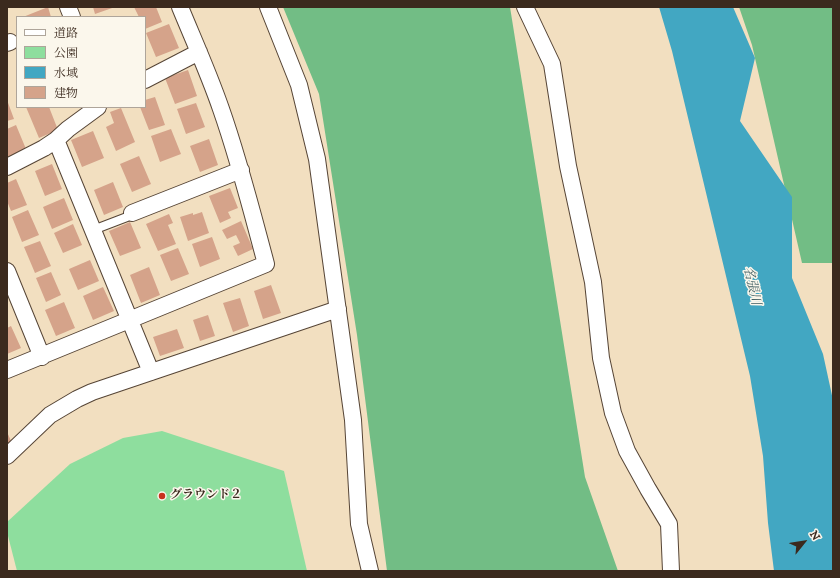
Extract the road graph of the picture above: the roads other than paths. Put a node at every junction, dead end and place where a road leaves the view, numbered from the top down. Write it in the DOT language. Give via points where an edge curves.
graph roads {
  1 [pos="180,7"];
  2 [pos="268,7"];
  3 [pos="525,7"];
  4 [pos="199,52"];
  5 [pos="146,79"];
  6 [pos="97,108"];
  7 [pos="56,140"];
  8 [pos="7,167"];
  9 [pos="241,170"];
  10 [pos="132,214"];
  11 [pos="93,230"];
  12 [pos="7,270"];
  13 [pos="338,309"];
  14 [pos="128,320"];
  15 [pos="42,356"];
  16 [pos="7,370"];
  17 [pos="151,372"];
  18 [pos="7,456"];
  19 [pos="370,571"];
  20 [pos="670,571"];
  1 -- 4 [label="street"];
  2 -- 13 [label="street" via="299,85 317,159"];
  3 -- 20 [label="street" via="552,64 568,166 593,282 601,358 613,413 627,451 669,524"];
  4 -- 5 [label="street"];
  4 -- 9 [label="street"];
  6 -- 7 [label="street"];
  7 -- 8 [label="street"];
  7 -- 11 [label="street"];
  9 -- 10 [label="street"];
  9 -- 14 [label="street" via="266,264"];
  10 -- 11 [label="lane"];
  11 -- 14 [label="street"];
  12 -- 15 [label="street"];
  13 -- 17 [label="street"];
  13 -- 19 [label="street" via="352,420 359,524"];
  14 -- 15 [label="street"];
  14 -- 17 [label="street"];
  15 -- 16 [label="street"];
  17 -- 18 [label="street" via="77,398 50,415"];
}
